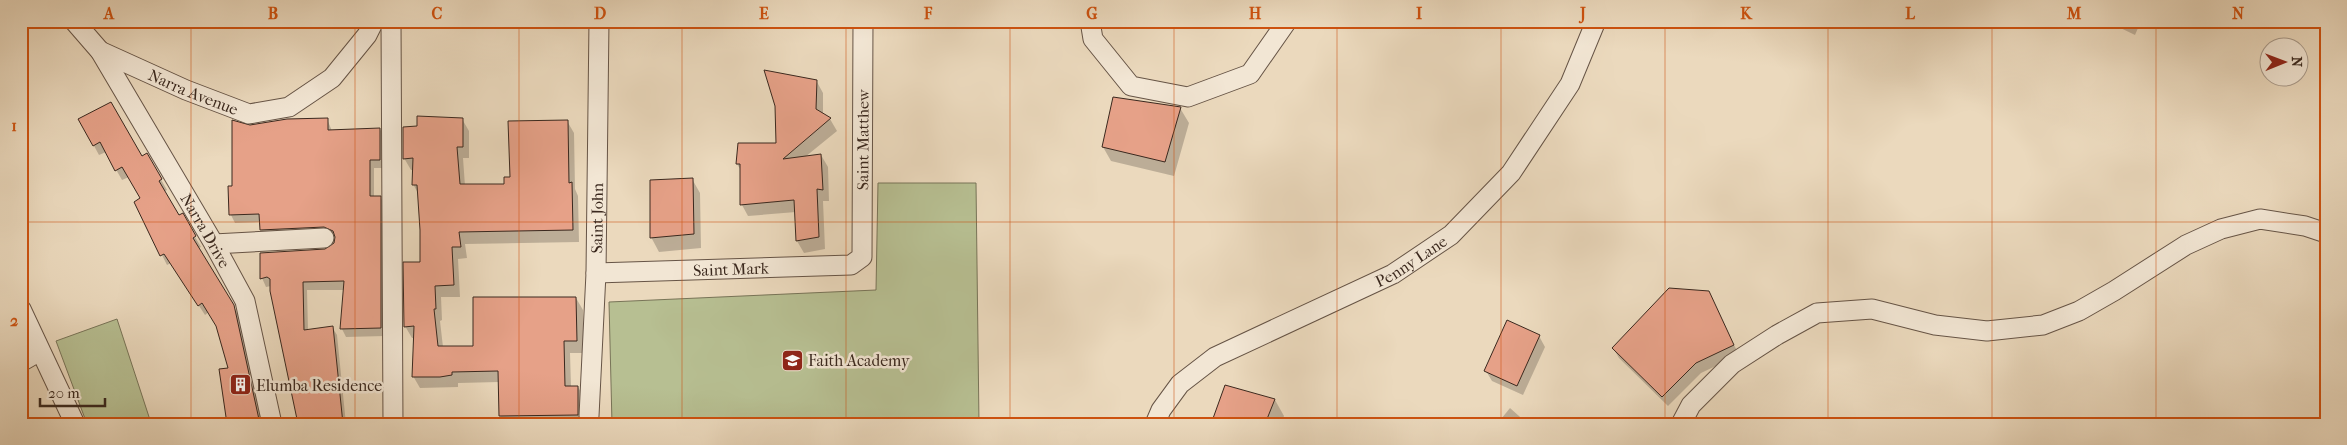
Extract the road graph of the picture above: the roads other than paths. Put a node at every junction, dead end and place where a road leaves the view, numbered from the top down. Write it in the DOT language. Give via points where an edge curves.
graph roads {
  1 [pos="74,21"];
  2 [pos="374,21"];
  3 [pos="391,21"];
  4 [pos="599,21"];
  5 [pos="863,21"];
  6 [pos="1090,21"];
  7 [pos="1287,21"];
  8 [pos="1596,21"];
  9 [pos="100,51"];
  10 [pos="2326,233"];
  11 [pos="324,238"];
  12 [pos="214,244"];
  13 [pos="862,257"];
  14 [pos="596,273"];
  15 [pos="21,309"];
  16 [pos="40,351"];
  17 [pos="21,362"];
  18 [pos="589,416"];
  19 [pos="75,424"];
  20 [pos="272,424"];
  21 [pos="393,424"];
  22 [pos="1155,424"];
  23 [pos="1681,424"];
  1 -- 9 [label="street"];
  2 -- 9 [label="street, Narra Avenue" via="367,36 332,78 289,106 249,114"];
  3 -- 21 [label="street"];
  4 -- 14 [label="street, Saint John"];
  5 -- 13 [label="street, Saint Matthew"];
  6 -- 7 [label="street" via="1093,39 1131,86 1188,97 1250,74"];
  8 -- 22 [label="street, Penny Lane" via="1570,84 1511,173 1451,236 1393,274 1215,357 1180,384"];
  9 -- 12 [label="street, Narra Drive"];
  10 -- 23 [label="street" via="2260,219 2221,229 2186,245 2079,311 2043,325 1988,331 1935,325 1872,309 1817,314 1732,364 1691,405"];
  11 -- 12 [label="street"];
  12 -- 20 [label="street, Narra Drive" via="245,301"];
  13 -- 14 [label="street, Saint Mark" via="851,265"];
  14 -- 18 [label="street, Saint John"];
  15 -- 16 [label="street"];
  16 -- 17 [label="street"];
  16 -- 19 [label="street"];
}
